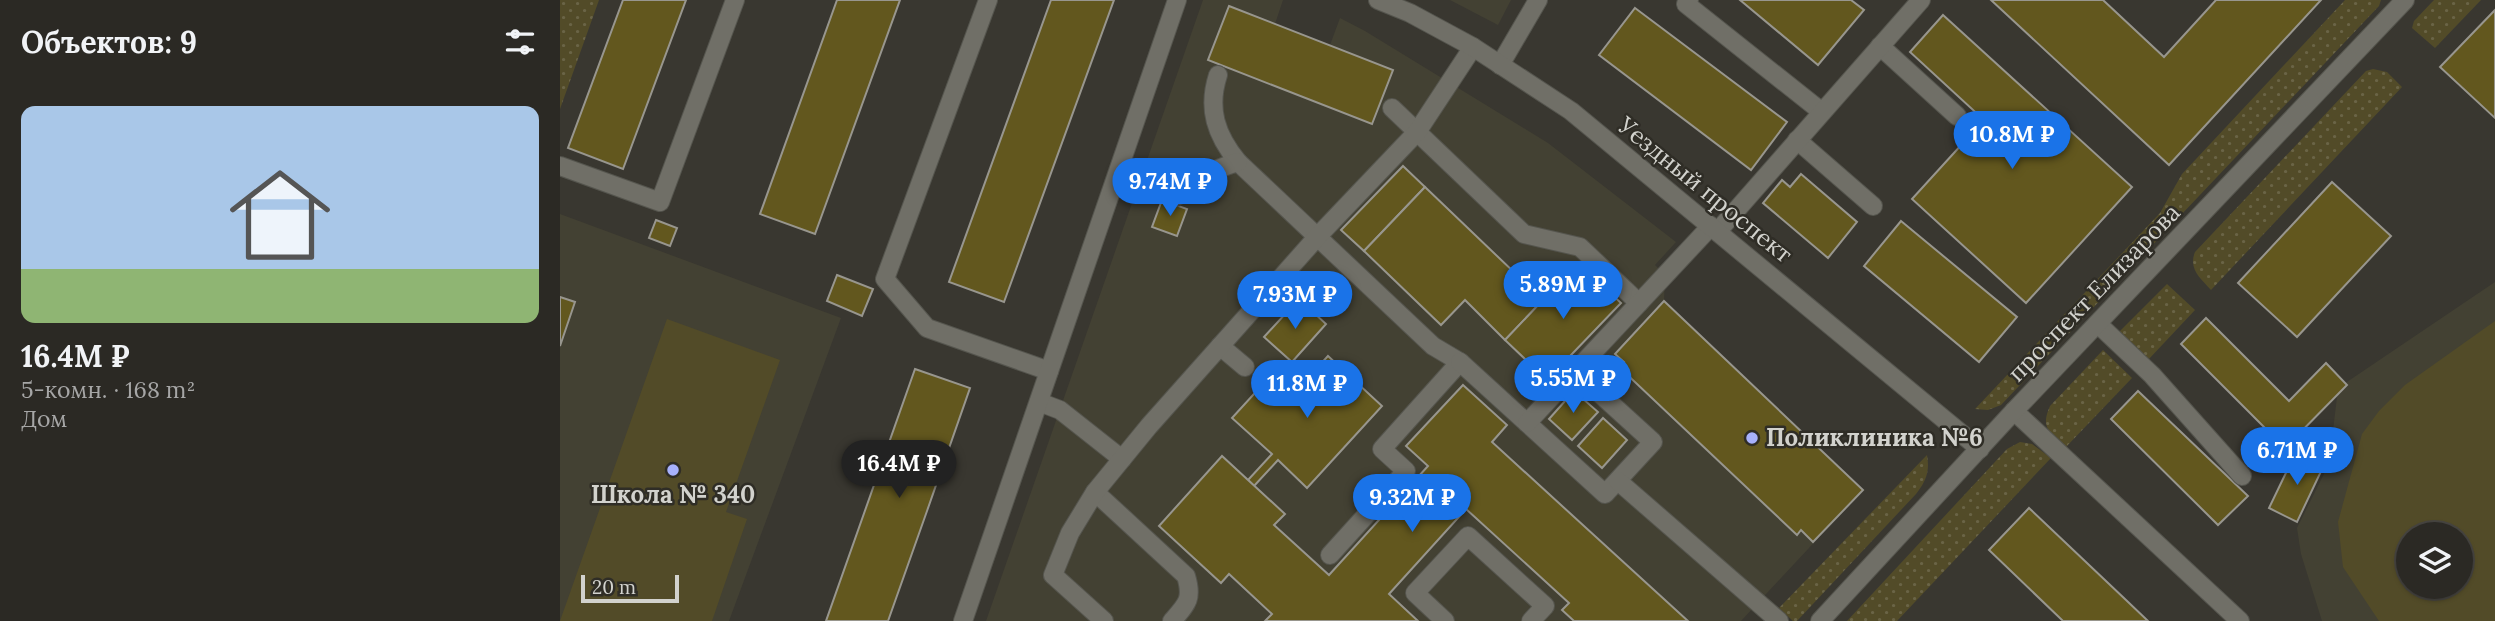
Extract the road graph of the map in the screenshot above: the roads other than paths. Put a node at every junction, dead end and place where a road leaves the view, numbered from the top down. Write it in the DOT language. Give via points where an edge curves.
graph roads {
  1 [pos="735,0"];
  2 [pos="988,0"];
  3 [pos="1177,0"];
  4 [pos="1378,0"];
  5 [pos="1538,0"];
  6 [pos="1689,0"];
  7 [pos="2405,0"];
  8 [pos="1911,3"];
  9 [pos="1880,46"];
  10 [pos="1473,47"];
  11 [pos="1500,65"];
  12 [pos="1218,75"];
  13 [pos="1392,108"];
  14 [pos="1822,112"];
  15 [pos="1956,116"];
  16 [pos="1417,132"];
  17 [pos="1797,140"];
  18 [pos="1238,162"];
  19 [pos="560,166"];
  20 [pos="1176,197"];
  21 [pos="1873,206"];
  22 [pos="1714,229"];
  23 [pos="1318,236"];
  24 [pos="1639,303"];
  25 [pos="2098,324"];
  26 [pos="1220,346"];
  27 [pos="1460,362"];
  28 [pos="1245,368"];
  29 [pos="1049,371"];
  30 [pos="1575,371"];
  31 [pos="1039,402"];
  32 [pos="2014,411"];
  33 [pos="1527,423"];
  34 [pos="1980,449"];
  35 [pos="1122,458"];
  36 [pos="2242,476"];
  37 [pos="1618,481"];
  38 [pos="1095,492"];
  39 [pos="1330,555"];
  40 [pos="963,621"];
  41 [pos="1104,621"];
  42 [pos="1171,621"];
  43 [pos="1445,621"];
  44 [pos="1531,621"];
  45 [pos="1779,621"];
  46 [pos="1819,621"];
  47 [pos="2240,621"];
  1 -- 19 [label="street" via="660,202"];
  2 -- 29 [label="street" via="884,278 927,328"];
  3 -- 29 [label="street"];
  4 -- 10 [label="street, Уездный проспект"];
  5 -- 11 [label="street"];
  6 -- 14 [label="street" via="1686,4"];
  7 -- 25 [label="street, проспект Елизарова"];
  8 -- 9 [label="street"];
  9 -- 14 [label="street"];
  9 -- 15 [label="street"];
  10 -- 11 [label="street, Уездный проспект"];
  10 -- 16 [label="street"];
  11 -- 22 [label="street, Уездный проспект" via="1571,111"];
  12 -- 18 [label="street" via="1212,94 1216,121 1226,148"];
  13 -- 16 [label="street"];
  14 -- 17 [label="street"];
  16 -- 23 [label="street"];
  16 -- 24 [label="street" via="1524,234 1580,247"];
  17 -- 21 [label="street"];
  17 -- 22 [label="street"];
  18 -- 20 [label="street" via="1216,168"];
  18 -- 23 [label="street"];
  22 -- 24 [label="street"];
  22 -- 34 [label="street, Уездный проспект"];
  23 -- 26 [label="street"];
  23 -- 27 [label="street" via="1433,346"];
  24 -- 30 [label="street"];
  25 -- 32 [label="street, проспект Елизарова"];
  25 -- 36 [label="street" via="2152,375"];
  26 -- 28 [label="street"];
  26 -- 35 [label="street"];
  27 -- 33 [label="street"];
  27 -- 39 [label="street" via="1382,449 1406,471"];
  29 -- 31 [label="street"];
  30 -- 33 [label="street"];
  30 -- 37 [label="street" via="1653,442"];
  31 -- 35 [label="street" via="1060,410"];
  31 -- 40 [label="street"];
  32 -- 34 [label="street, проспект Елизарова"];
  32 -- 47 [label="street"];
  33 -- 37 [label="street" via="1605,494"];
  34 -- 46 [label="street, проспект Елизарова"];
  35 -- 38 [label="street"];
  37 -- 45 [label="street"];
  38 -- 41 [label="street" via="1070,533 1053,575"];
  38 -- 42 [label="street" via="1186,576 1188,604"];
  43 -- 44 [label="street" via="1415,593 1468,536 1545,606"];
}
